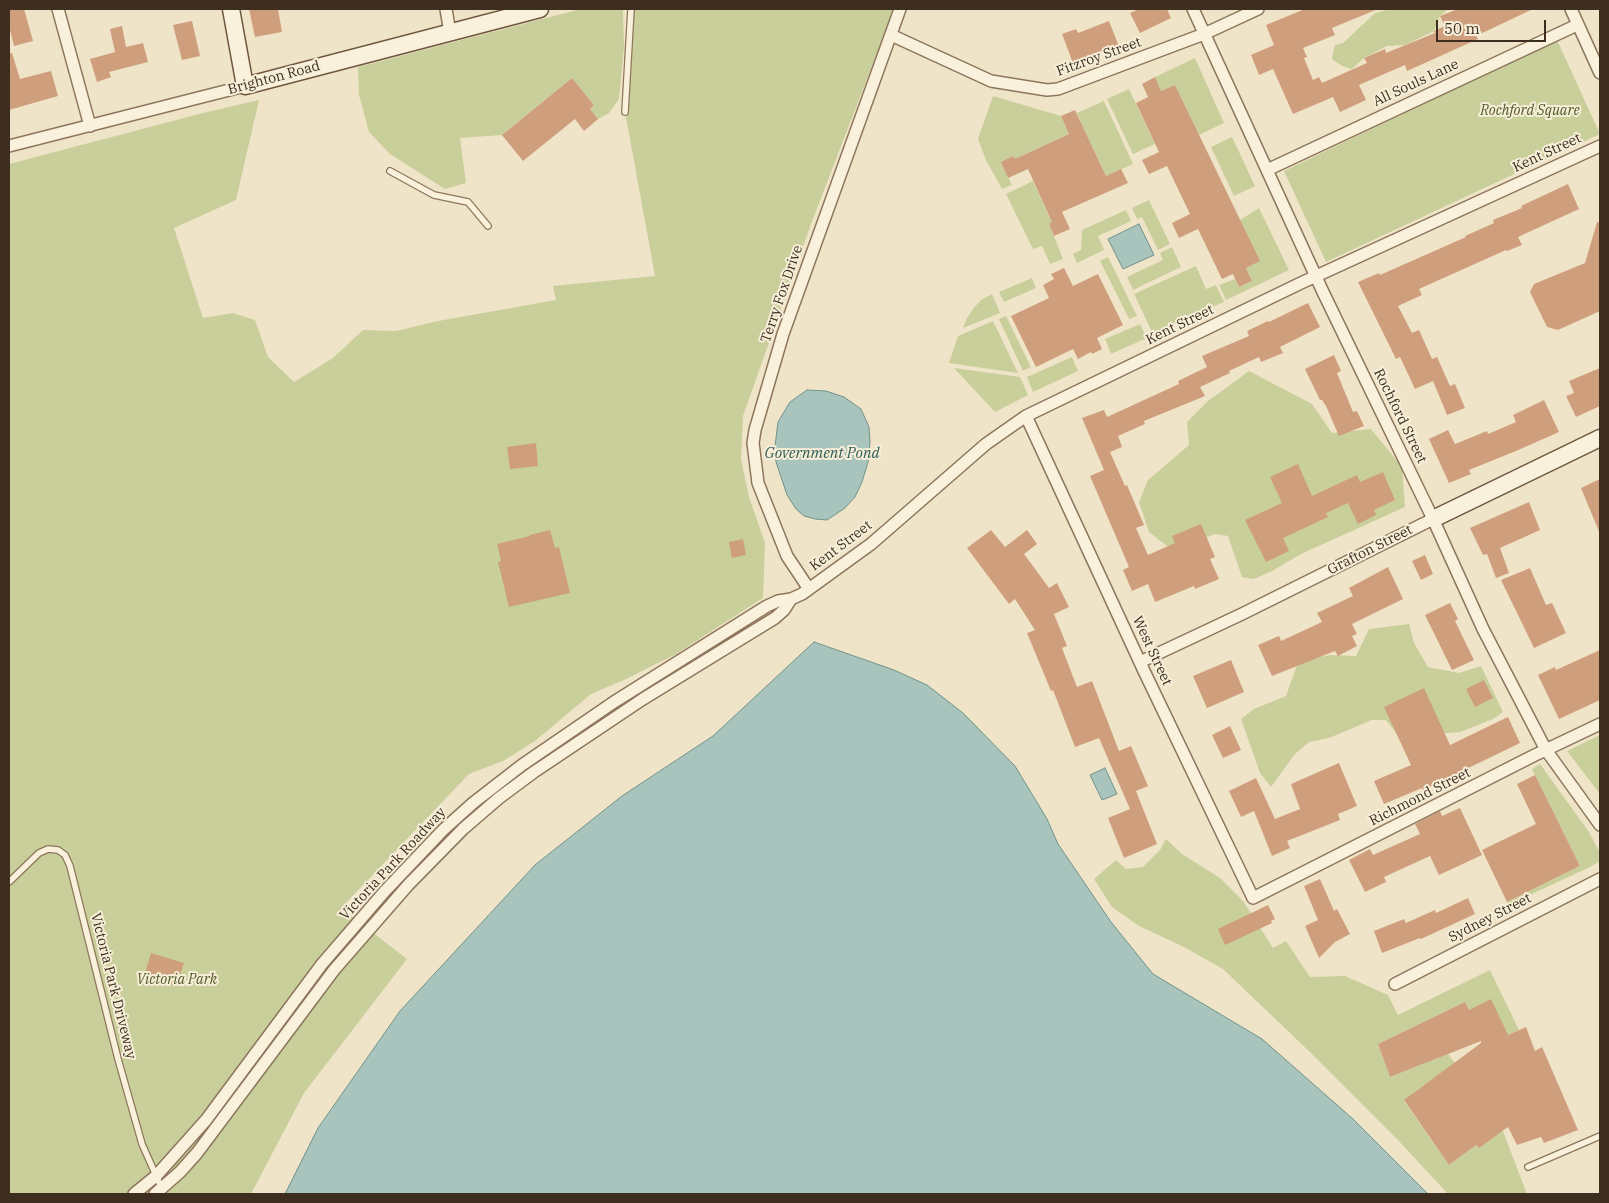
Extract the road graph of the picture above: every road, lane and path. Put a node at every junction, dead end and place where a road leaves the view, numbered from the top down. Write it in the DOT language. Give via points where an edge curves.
graph roads {
  1 [pos="58,9"];
  2 [pos="231,9"];
  3 [pos="446,9"];
  4 [pos="540,9"];
  5 [pos="631,9"];
  6 [pos="900,9"];
  7 [pos="1193,9"];
  8 [pos="1258,9"];
  9 [pos="1571,9"];
  10 [pos="1578,24"];
  11 [pos="450,34"];
  12 [pos="1204,34"];
  13 [pos="891,35"];
  14 [pos="1600,73"];
  15 [pos="244,86"];
  16 [pos="625,112"];
  17 [pos="90,126"];
  18 [pos="9,146"];
  19 [pos="1600,146"];
  20 [pos="1267,170"];
  21 [pos="390,171"];
  22 [pos="488,226"];
  23 [pos="1316,276"];
  24 [pos="1026,416"];
  25 [pos="1600,438"];
  26 [pos="1433,518"];
  27 [pos="809,589"];
  28 [pos="791,599"];
  29 [pos="1140,662"];
  30 [pos="1600,724"];
  31 [pos="1546,750"];
  32 [pos="1600,824"];
  33 [pos="1600,879"];
  34 [pos="9,882"];
  35 [pos="1253,898"];
  36 [pos="1395,984"];
  37 [pos="1600,1136"];
  38 [pos="1528,1167"];
  39 [pos="156,1176"];
  40 [pos="159,1192"];
  41 [pos="134,1194"];
  1 -- 17 [label="street"];
  2 -- 15 [label="main road"];
  3 -- 11 [label="street"];
  4 -- 11 [label="main road, Brighton Road"];
  5 -- 16 [label="lane"];
  6 -- 13 [label="street, Terry Fox Drive"];
  7 -- 12 [label="street, Rochford Street"];
  8 -- 12 [label="street, Fitzroy Street"];
  9 -- 10 [label="street"];
  10 -- 14 [label="street"];
  10 -- 20 [label="street, All Souls Lane"];
  11 -- 15 [label="main road, Brighton Road"];
  12 -- 13 [label="street, Fitzroy Street" via="1058,89 1047,90 991,81"];
  12 -- 20 [label="street, Rochford Street"];
  13 -- 27 [label="street, Terry Fox Drive" via="783,334 753,443 758,484 788,556"];
  15 -- 17 [label="street, Brighton Road"];
  17 -- 18 [label="street, Brighton Road"];
  19 -- 23 [label="street, Kent Street"];
  20 -- 23 [label="street, Rochford Street"];
  21 -- 22 [label="lane" via="434,195 468,202"];
  23 -- 24 [label="street, Kent Street"];
  23 -- 26 [label="street, Rochford Street"];
  24 -- 27 [label="street, Kent Street" via="986,444 871,544"];
  24 -- 29 [label="street, West Street"];
  25 -- 26 [label="main road, Grafton Street"];
  26 -- 29 [label="street, Grafton Street"];
  26 -- 31 [label="street, Rochford Street" via="1483,629"];
  27 -- 28 [label="street, Victoria Park Roadway"];
  28 -- 39 [label="street, Victoria Park Roadway" via="767,606 614,702 522,764 465,810 414,859 348,933 316,971 206,1120"];
  28 -- 40 [label="street, Victoria Park Roadway" via="775,618 643,699 534,772 463,829 334,970 197,1153"];
  29 -- 35 [label="street, West Street"];
  30 -- 31 [label="street, Richmond Street"];
  31 -- 32 [label="street, Rochford Street"];
  31 -- 35 [label="street, Richmond Street"];
  33 -- 36 [label="street, Sydney Street"];
  34 -- 39 [label="lane, Victoria Park Driveway" via="39,853 48,849 58,850 68,860 118,1059 142,1144"];
  37 -- 38 [label="lane"];
  39 -- 40 [label="lane, Victoria Park Driveway"];
  39 -- 41 [label="street, Victoria Park Roadway"];
}
